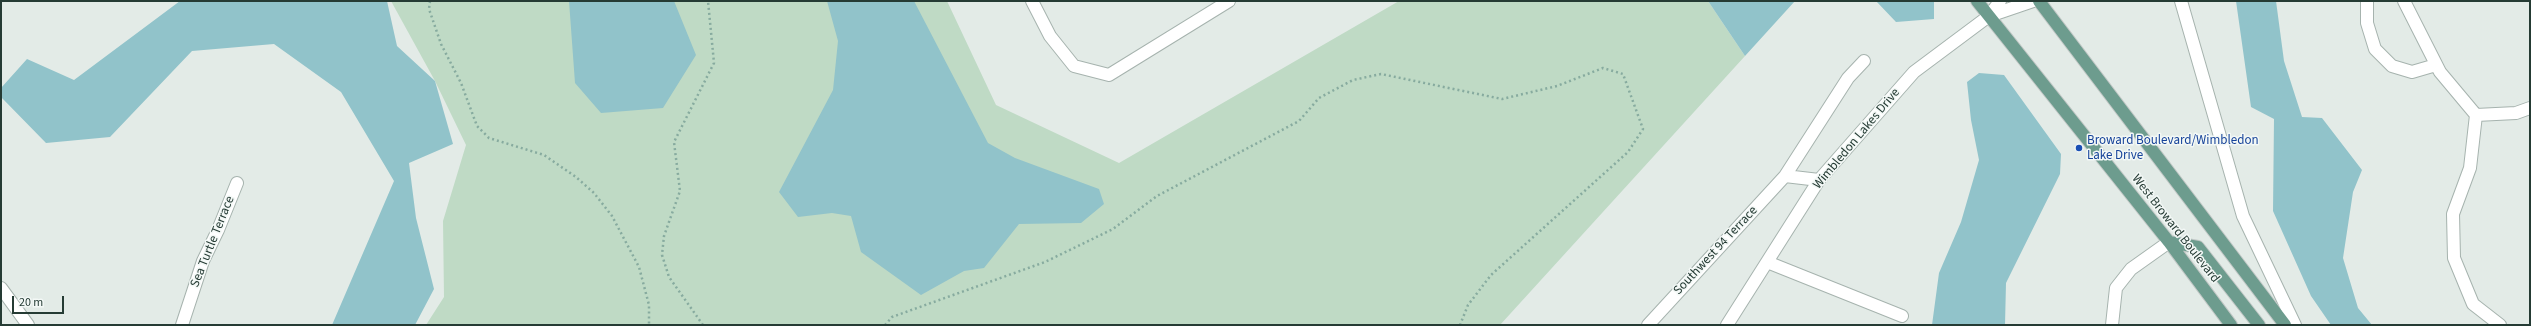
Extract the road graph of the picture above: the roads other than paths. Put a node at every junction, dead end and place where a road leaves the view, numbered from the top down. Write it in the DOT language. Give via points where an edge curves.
graph roads {
  1 [pos="1032,1"];
  2 [pos="1228,1"];
  3 [pos="1977,1"];
  4 [pos="2000,1"];
  5 [pos="2033,1"];
  6 [pos="2039,1"];
  7 [pos="2181,1"];
  8 [pos="2367,1"];
  9 [pos="2404,1"];
  10 [pos="1989,16"];
  11 [pos="1864,61"];
  12 [pos="2436,65"];
  13 [pos="2530,108"];
  14 [pos="2476,115"];
  15 [pos="1785,176"];
  16 [pos="1819,180"];
  17 [pos="237,183"];
  18 [pos="2169,242"];
  19 [pos="1767,262"];
  20 [pos="1,288"];
  21 [pos="1902,316"];
  22 [pos="28,325"];
  23 [pos="182,325"];
  24 [pos="1648,325"];
  25 [pos="1727,325"];
  26 [pos="2112,325"];
  27 [pos="2231,325"];
  28 [pos="2259,325"];
  29 [pos="2285,325"];
  30 [pos="2294,325"];
  31 [pos="2500,325"];
  1 -- 2 [label="street" via="1050,36 1074,66 1109,76"];
  3 -- 10 [label="main road, West Broward Boulevard"];
  4 -- 10 [label="street"];
  5 -- 10 [label="street, Wimbledon Lakes Drive"];
  6 -- 29 [label="main road"];
  7 -- 30 [label="street" via="2242,216"];
  8 -- 12 [label="street" via="2367,23 2375,49 2392,66 2412,72"];
  9 -- 12 [label="street"];
  10 -- 16 [label="street, Wimbledon Lakes Drive" via="1914,72"];
  10 -- 18 [label="main road, West Broward Boulevard"];
  11 -- 15 [label="street, Southwest 94 Terrace" via="1848,78"];
  12 -- 14 [label="street"];
  13 -- 14 [label="street" via="2516,113"];
  14 -- 31 [label="street" via="2470,168 2453,214 2454,258 2473,304"];
  15 -- 16 [label="street"];
  15 -- 24 [label="street, Southwest 94 Terrace"];
  16 -- 19 [label="street, Wimbledon Lakes Drive"];
  17 -- 23 [label="street, Sea Turtle Terrace" via="202,261"];
  18 -- 26 [label="street" via="2131,269 2116,288"];
  18 -- 27 [label="main road, West Broward Boulevard"];
  18 -- 28 [label="main road" via="2198,247"];
  19 -- 21 [label="street"];
  19 -- 25 [label="street, Wimbledon Lakes Drive"];
  20 -- 22 [label="street"];
}
